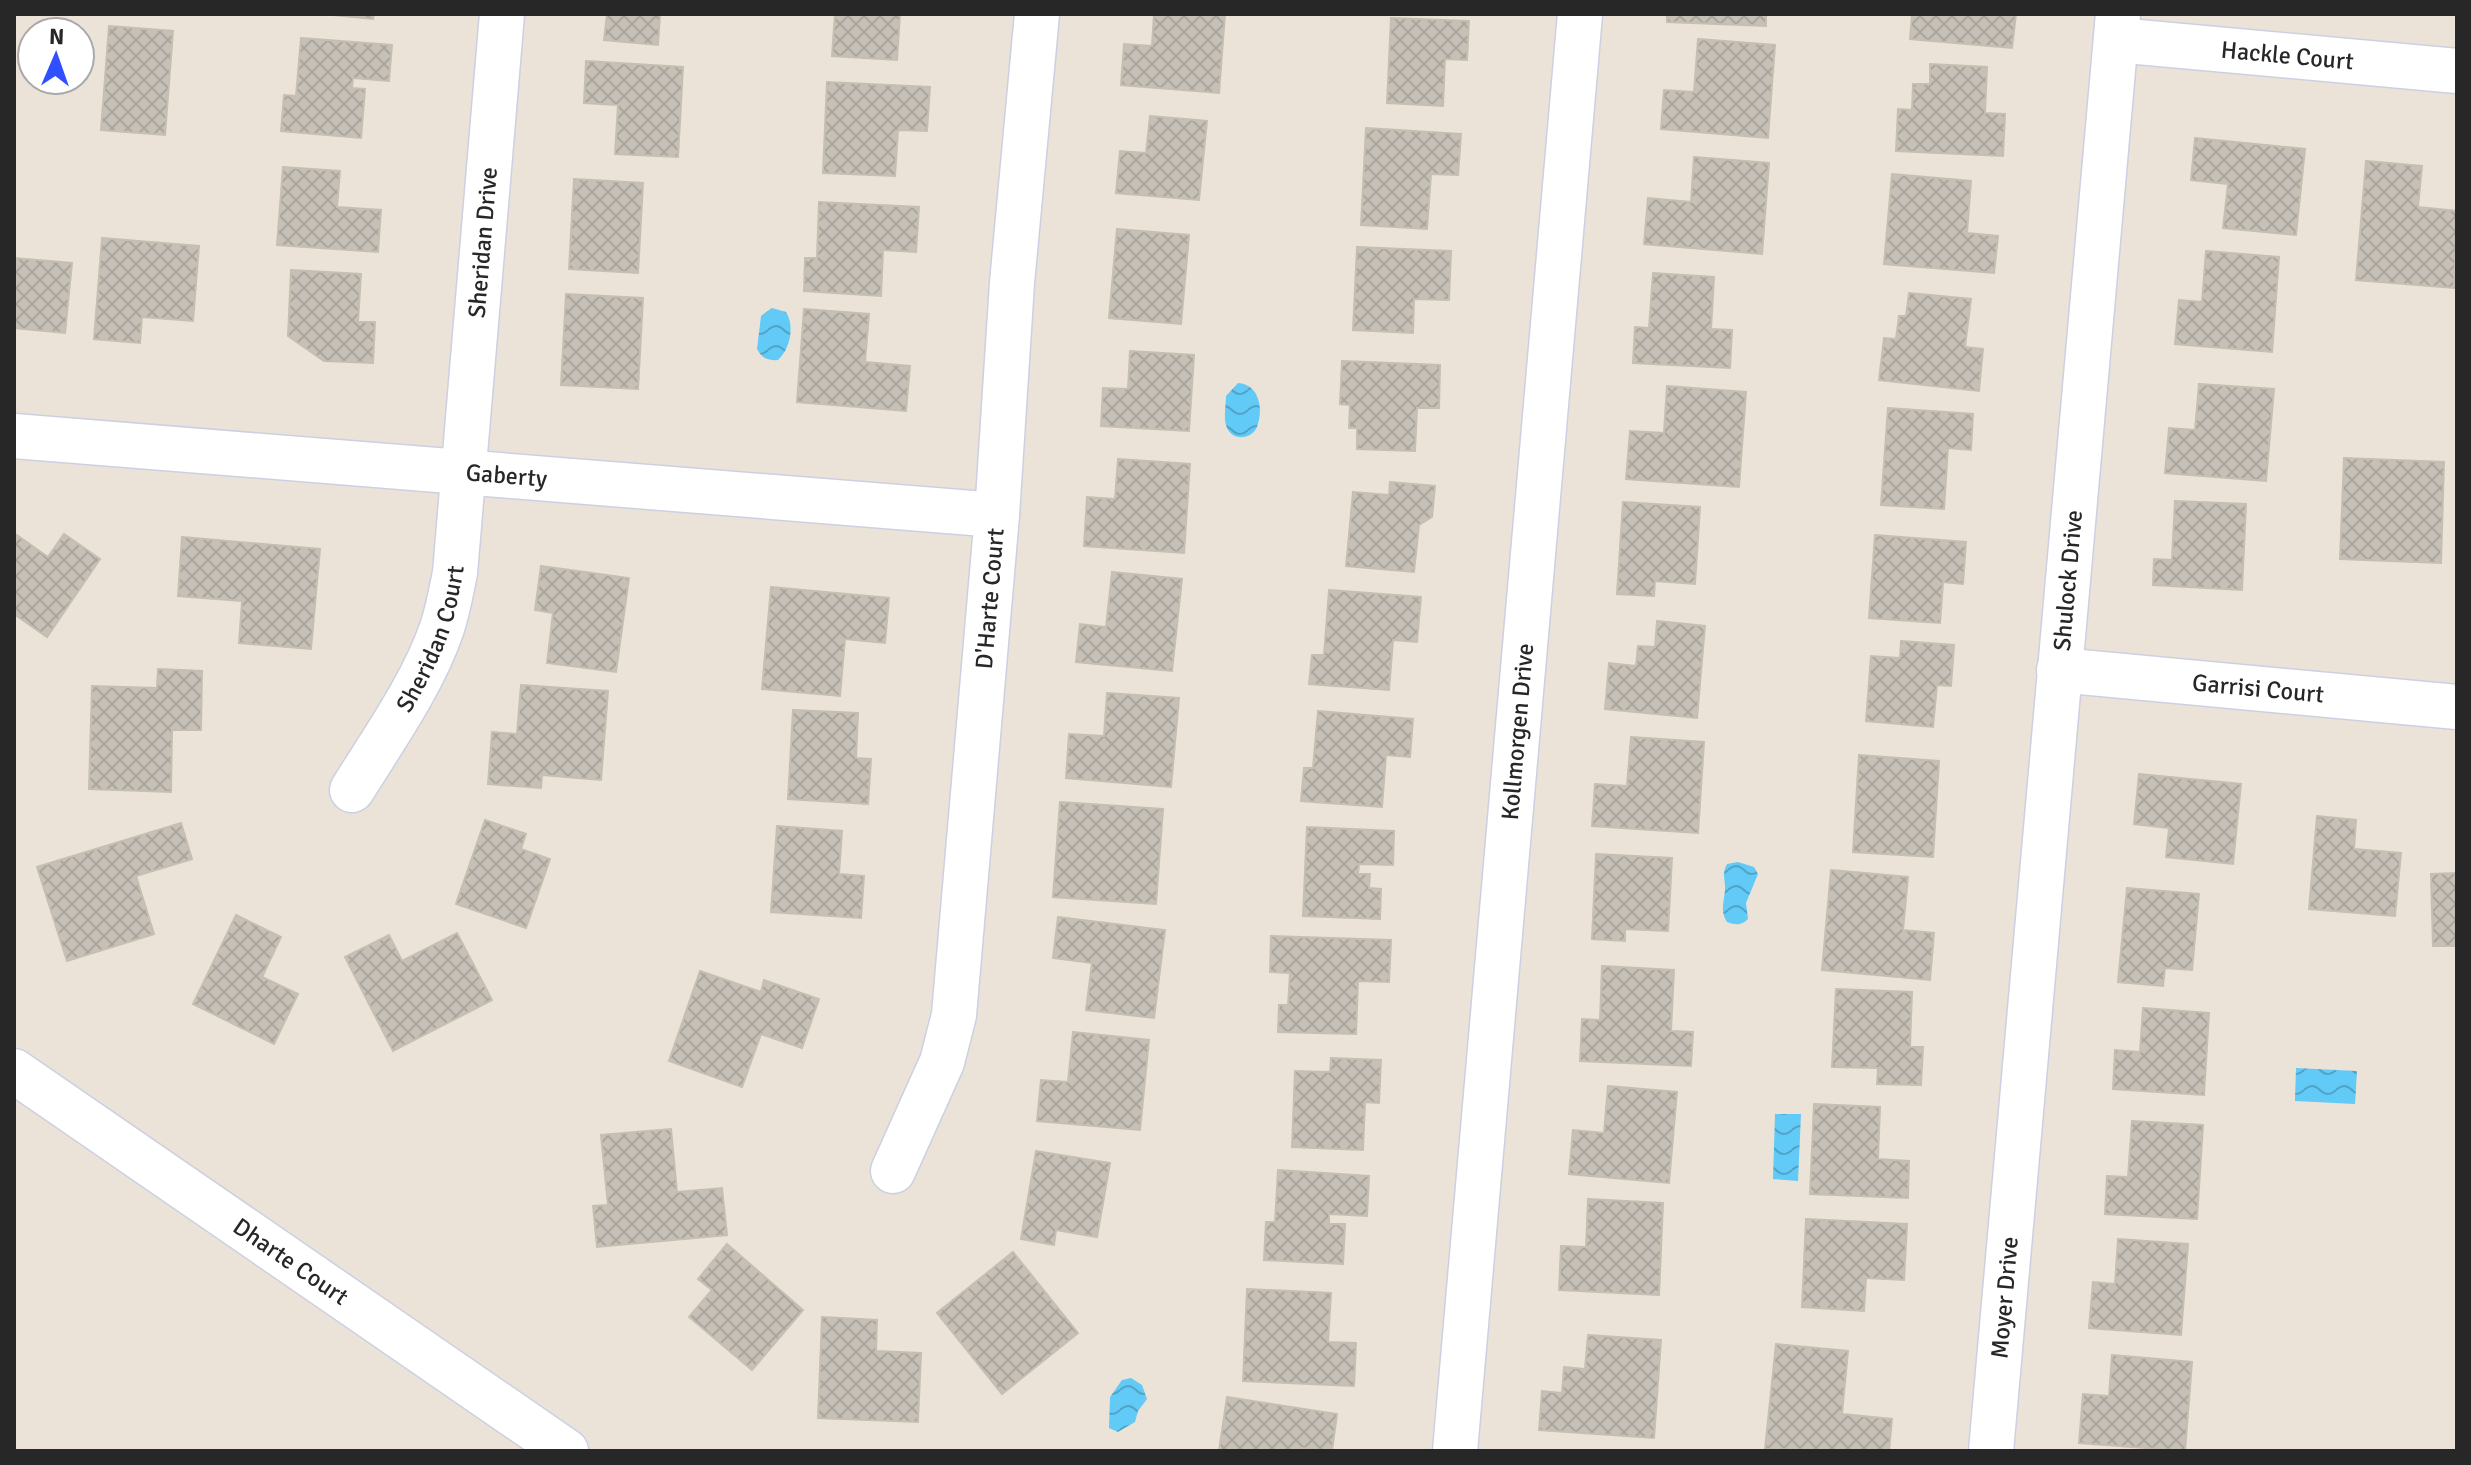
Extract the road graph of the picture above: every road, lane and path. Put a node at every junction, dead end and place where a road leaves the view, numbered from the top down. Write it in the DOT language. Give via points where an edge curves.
graph roads {
  1 [pos="502,14"];
  2 [pos="1037,14"];
  3 [pos="1580,14"];
  4 [pos="2117,27"];
  5 [pos="2457,71"];
  6 [pos="14,436"];
  7 [pos="464,471"];
  8 [pos="997,515"];
  9 [pos="2059,670"];
  10 [pos="2457,707"];
  11 [pos="352,790"];
  12 [pos="14,1071"];
  13 [pos="2018,1145"];
  14 [pos="893,1171"];
  15 [pos="566,1451"];
  16 [pos="1455,1451"];
  17 [pos="1991,1451"];
  1 -- 7 [label="street, Sheridan Drive"];
  2 -- 8 [label="street, D'Harte Court"];
  3 -- 16 [label="street, Kollmorgen Drive"];
  4 -- 5 [label="street, Hackle Court"];
  4 -- 9 [label="street, Shulock Drive"];
  6 -- 7 [label="street, Gaberty"];
  7 -- 8 [label="street, Gaberty"];
  7 -- 11 [label="street, Sheridan Court" via="455,573 441,630 401,711"];
  8 -- 14 [label="street, D'Harte Court" via="954,1015 942,1062"];
  9 -- 10 [label="street, Garrisi Court"];
  9 -- 13 [label="street, Shulock Drive"];
  12 -- 15 [label="street, Dharte Court"];
  13 -- 17 [label="street, Moyer Drive"];
}
